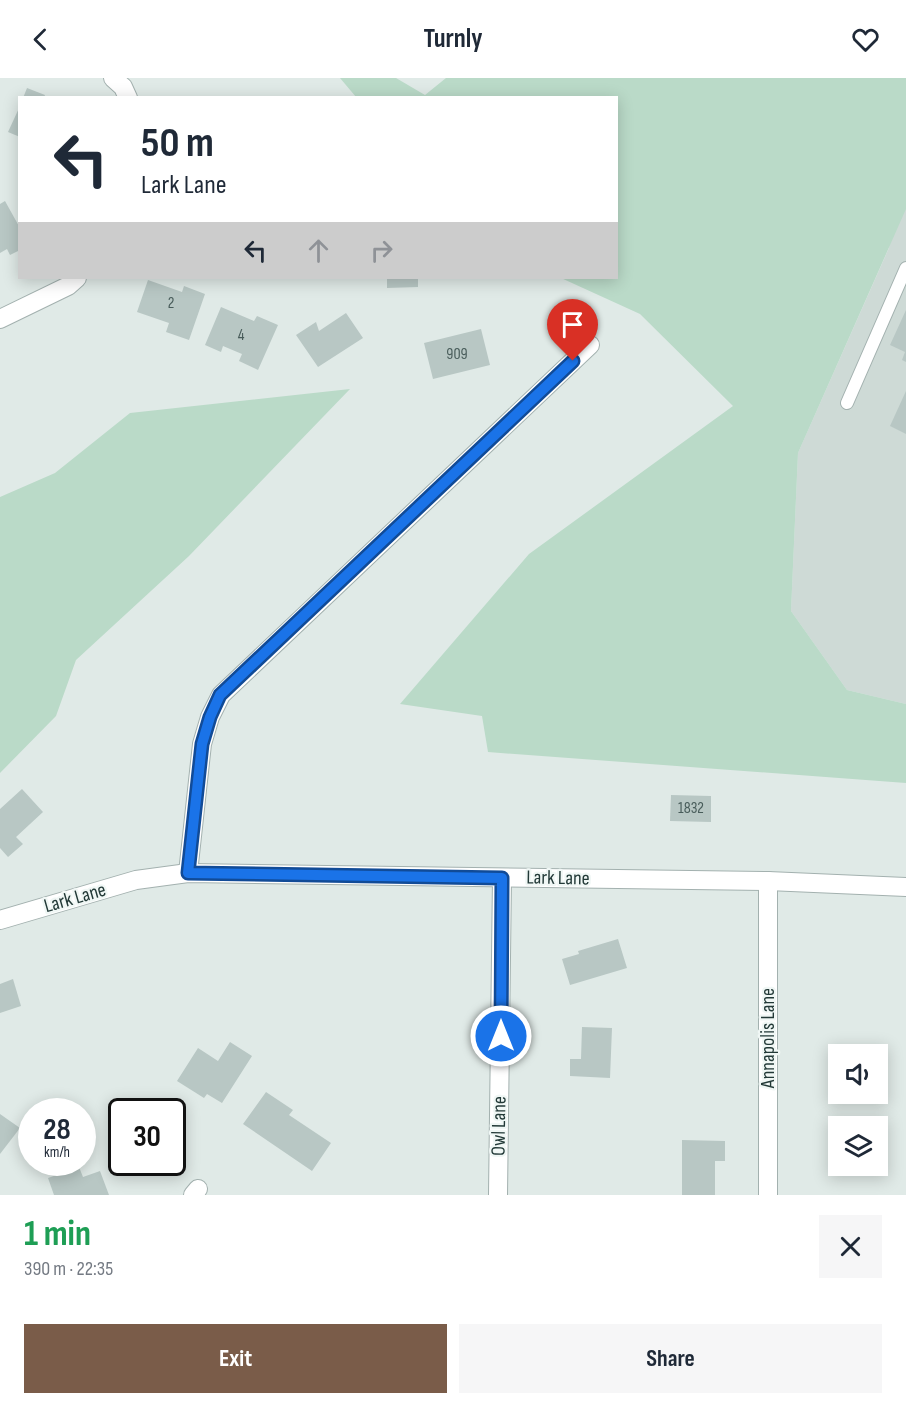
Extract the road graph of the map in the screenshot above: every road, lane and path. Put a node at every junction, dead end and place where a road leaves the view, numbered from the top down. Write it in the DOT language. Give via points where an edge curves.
graph roads {
  1 [pos="112,78"];
  2 [pos="127,96"];
  3 [pos="906,268"];
  4 [pos="76,279"];
  5 [pos="0,320"];
  6 [pos="590,345"];
  7 [pos="847,403"];
  8 [pos="188,873"];
  9 [pos="502,878"];
  10 [pos="768,881"];
  11 [pos="906,886"];
  12 [pos="0,920"];
  13 [pos="498,1195"];
  14 [pos="768,1195"];
  1 -- 2 [label="street"];
  3 -- 7 [label="lane"];
  4 -- 5 [label="street"];
  6 -- 8 [label="street" via="220,695 202,744"];
  8 -- 9 [label="street, Lark Lane"];
  8 -- 12 [label="street, Lark Lane" via="136,880"];
  9 -- 10 [label="street, Lark Lane"];
  9 -- 13 [label="street, Owl Lane"];
  10 -- 11 [label="street, Lark Lane"];
  10 -- 14 [label="street, Annapolis Lane"];
}
